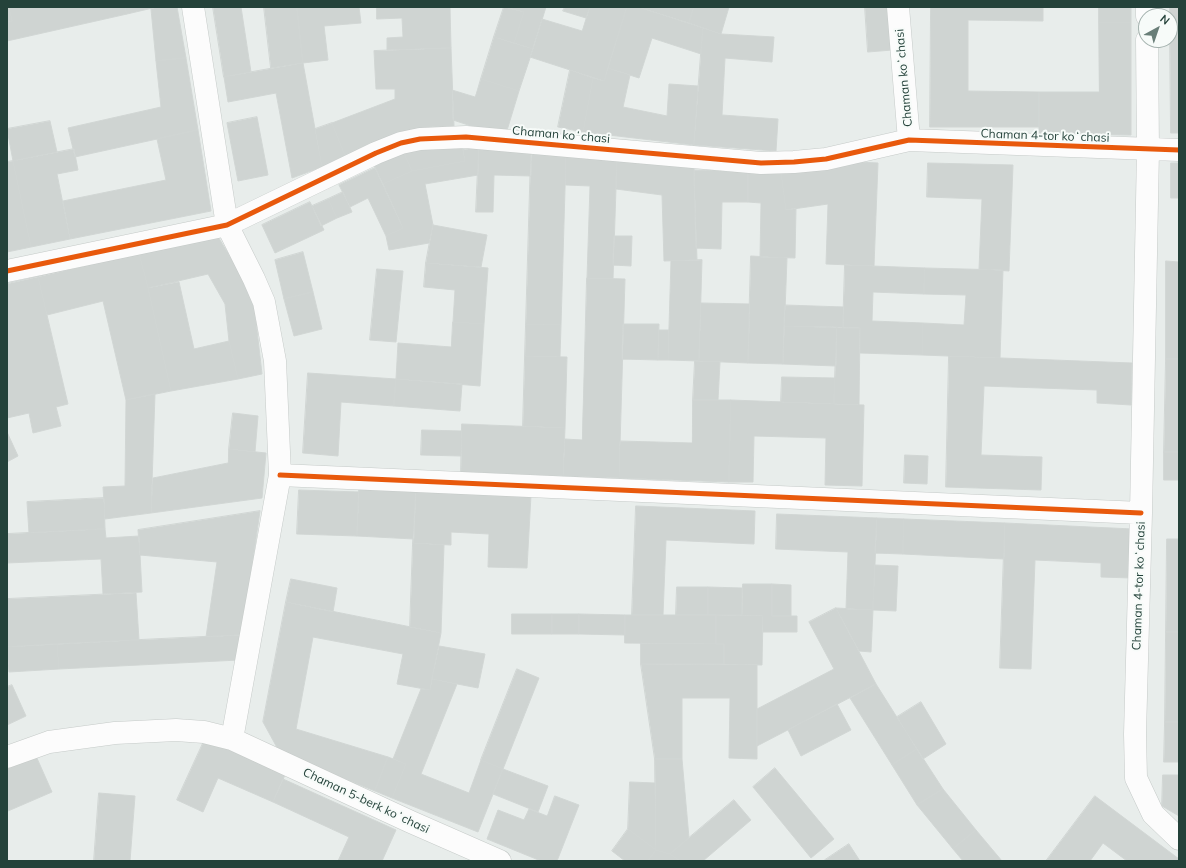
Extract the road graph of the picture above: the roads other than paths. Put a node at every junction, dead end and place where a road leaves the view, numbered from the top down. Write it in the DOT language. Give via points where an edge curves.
graph roads {
  1 [pos="192,7"];
  2 [pos="898,7"];
  3 [pos="1147,48"];
  4 [pos="909,140"];
  5 [pos="1148,150"];
  6 [pos="1179,150"];
  7 [pos="227,225"];
  8 [pos="7,271"];
  9 [pos="280,475"];
  10 [pos="1142,513"];
  11 [pos="232,739"];
  12 [pos="7,757"];
  13 [pos="1179,839"];
  14 [pos="500,861"];
  1 -- 7 [label="street"];
  2 -- 4 [label="street, Chaman koʻchasi"];
  3 -- 5 [label="street, Chaman 4-tor koʻchasi"];
  4 -- 5 [label="street, Chaman 4-tor koʻchasi"];
  4 -- 7 [label="street, Chaman koʻchasi" via="826,159 761,163 466,137 420,139 376,153"];
  5 -- 6 [label="street, Chaman 4-tor koʻchasi"];
  5 -- 10 [label="street, Chaman 4-tor koʻchasi"];
  7 -- 8 [label="street, Chaman koʻchasi"];
  7 -- 9 [label="street" via="264,302 275,362"];
  9 -- 10 [label="street"];
  9 -- 11 [label="street"];
  10 -- 13 [label="street, Chaman 4-tor koʻchasi" via="1136,778 1153,814"];
  11 -- 12 [label="street, Chaman 5-berk koʻchasi" via="204,732 176,730 115,733 49,742"];
  11 -- 14 [label="street, Chaman 5-berk koʻchasi"];
}
